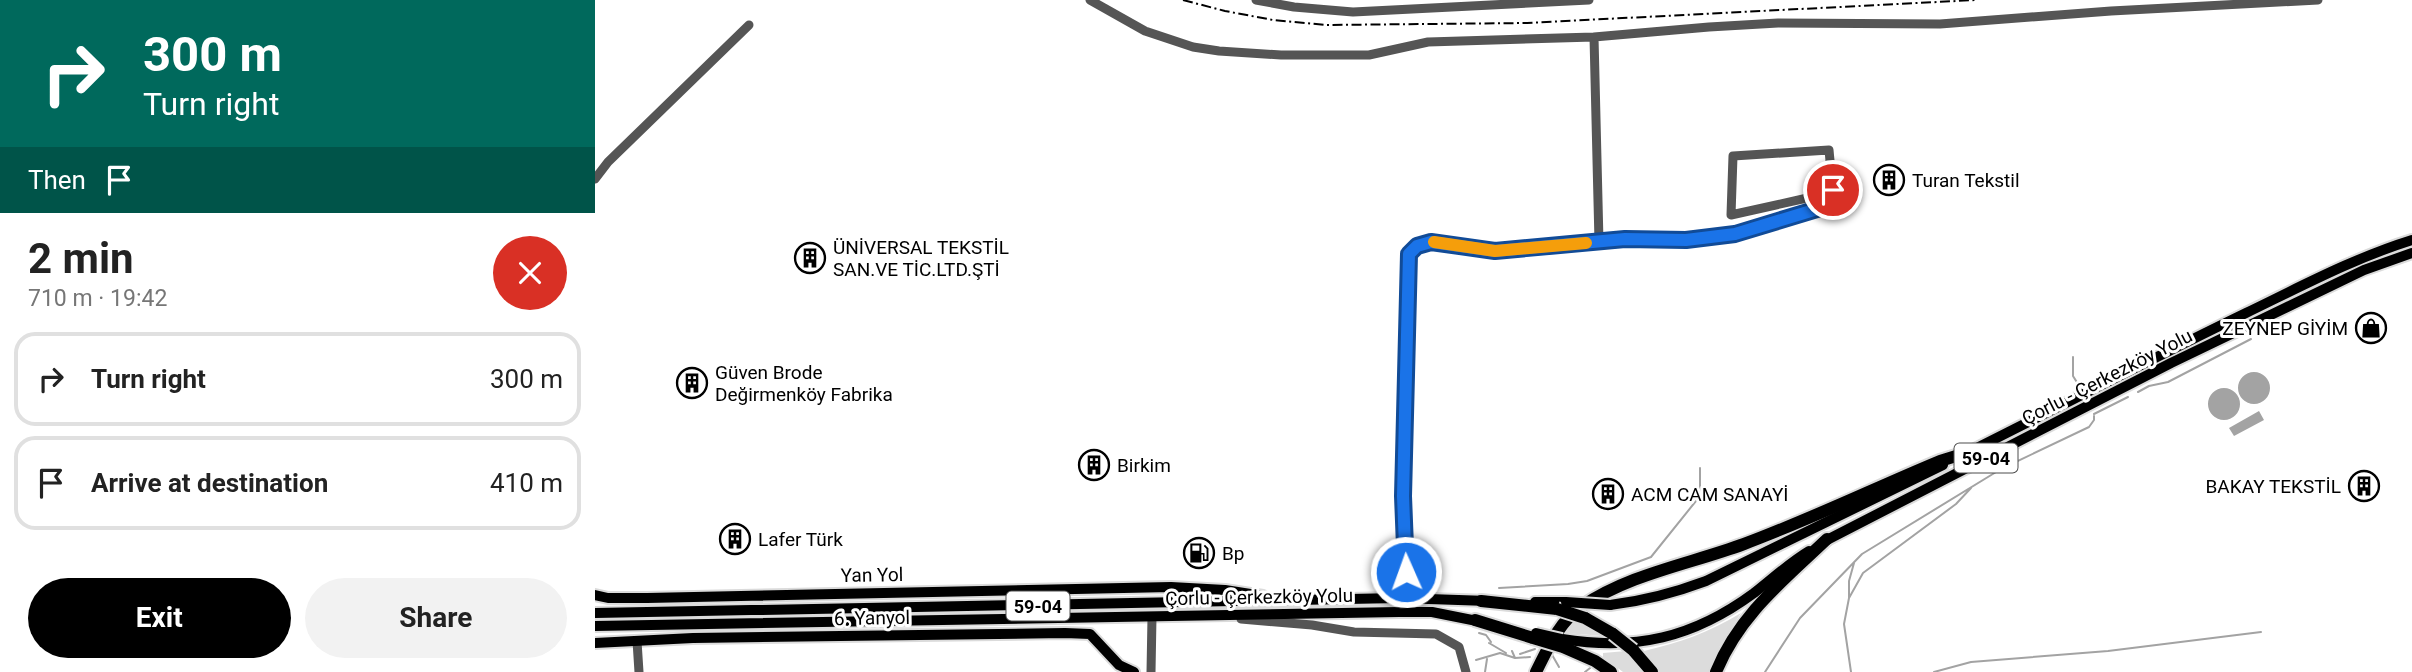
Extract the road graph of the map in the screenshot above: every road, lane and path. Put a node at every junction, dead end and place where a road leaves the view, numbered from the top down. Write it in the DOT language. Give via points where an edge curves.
graph roads {
  1 [pos="1090,0"];
  2 [pos="1256,0"];
  3 [pos="1589,0"];
  4 [pos="2318,0"];
  5 [pos="749,25"];
  6 [pos="1594,37"];
  7 [pos="595,179"];
  8 [pos="1833,190"];
  9 [pos="2412,240"];
  10 [pos="1599,242"];
  11 [pos="2412,253"];
  12 [pos="1969,452"];
  13 [pos="1827,539"];
  14 [pos="1150,587"];
  15 [pos="595,595"];
  16 [pos="1407,598"];
  17 [pos="1292,601"];
  18 [pos="1481,601"];
  19 [pos="1151,603"];
  20 [pos="1562,606"];
  21 [pos="595,613"];
  22 [pos="1152,617"];
  23 [pos="1215,617"];
  24 [pos="1475,620"];
  25 [pos="595,626"];
  26 [pos="637,641"];
  27 [pos="595,643"];
  28 [pos="1562,643"];
  29 [pos="639,672"];
  30 [pos="1134,672"];
  31 [pos="1151,672"];
  32 [pos="1466,672"];
  33 [pos="1536,672"];
  34 [pos="1611,672"];
  35 [pos="1652,672"];
  36 [pos="1716,672"];
  1 -- 6 [label="street" via="1145,31 1219,51 1369,55 1428,42"];
  2 -- 3 [label="street" via="1353,12"];
  4 -- 6 [label="street" via="1940,24 1778,23"];
  5 -- 7 [label="street"];
  6 -- 10 [label="street"];
  8 -- 8 [label="street" via="1829,150 1733,156 1731,215"];
  8 -- 10 [label="street" via="1834,204 1735,234"];
  9 -- 12 [label="main road, Çorlu - Çerkezköy Yolu / 59-04" via="2360,259 2167,351"];
  10 -- 16 [label="street" via="1495,251 1431,242 1409,254 1403,496"];
  11 -- 13 [label="main road, Çorlu - Çerkezköy Yolu / 59-04" via="2352,276 2161,368"];
  12 -- 20 [label="main road, Çorlu - Çerkezköy Yolu / 59-04, bridge" via="1706,581 1639,602"];
  12 -- 33 [label="highway" via="1761,538 1617,586 1566,619"];
  13 -- 28 [label="main road, Çorlu - Çerkezköy Yolu / 59-04" via="1735,606 1689,629 1627,644"];
  13 -- 36 [label="highway" via="1752,611"];
  14 -- 15 [label="main road, Yan Yol" via="647,598"];
  14 -- 17 [label="main road, Yan Yol" via="1225,590"];
  14 -- 19 [label="main road"];
  16 -- 17 [label="main road, Çorlu - Çerkezköy Yolu / 59-04"];
  16 -- 18 [label="main road, Çorlu - Çerkezköy Yolu / 59-04"];
  17 -- 19 [label="main road, Çorlu - Çerkezköy Yolu / 59-04"];
  18 -- 20 [label="highway"];
  19 -- 21 [label="main road, Çorlu - Çerkezköy Yolu / 59-04"];
  19 -- 22 [label="main road"];
  20 -- 35 [label="highway, bridge" via="1613,635"];
  22 -- 23 [label="main road, Çorlu - Çerkezköy Yolu / 59-04"];
  22 -- 25 [label="main road, Çorlu - Çerkezköy Yolu / 59-04"];
  22 -- 31 [label="street"];
  23 -- 24 [label="main road, Çorlu - Çerkezköy Yolu / 59-04" via="1421,612"];
  23 -- 32 [label="street" via="1354,632 1436,634 1459,647"];
  24 -- 28 [label="highway, bridge"];
  26 -- 27 [label="main road, 6. Yanyol"];
  26 -- 29 [label="street"];
  26 -- 30 [label="main road, 6. Yanyol" via="1090,634 1119,665"];
  28 -- 34 [label="highway"];
}
